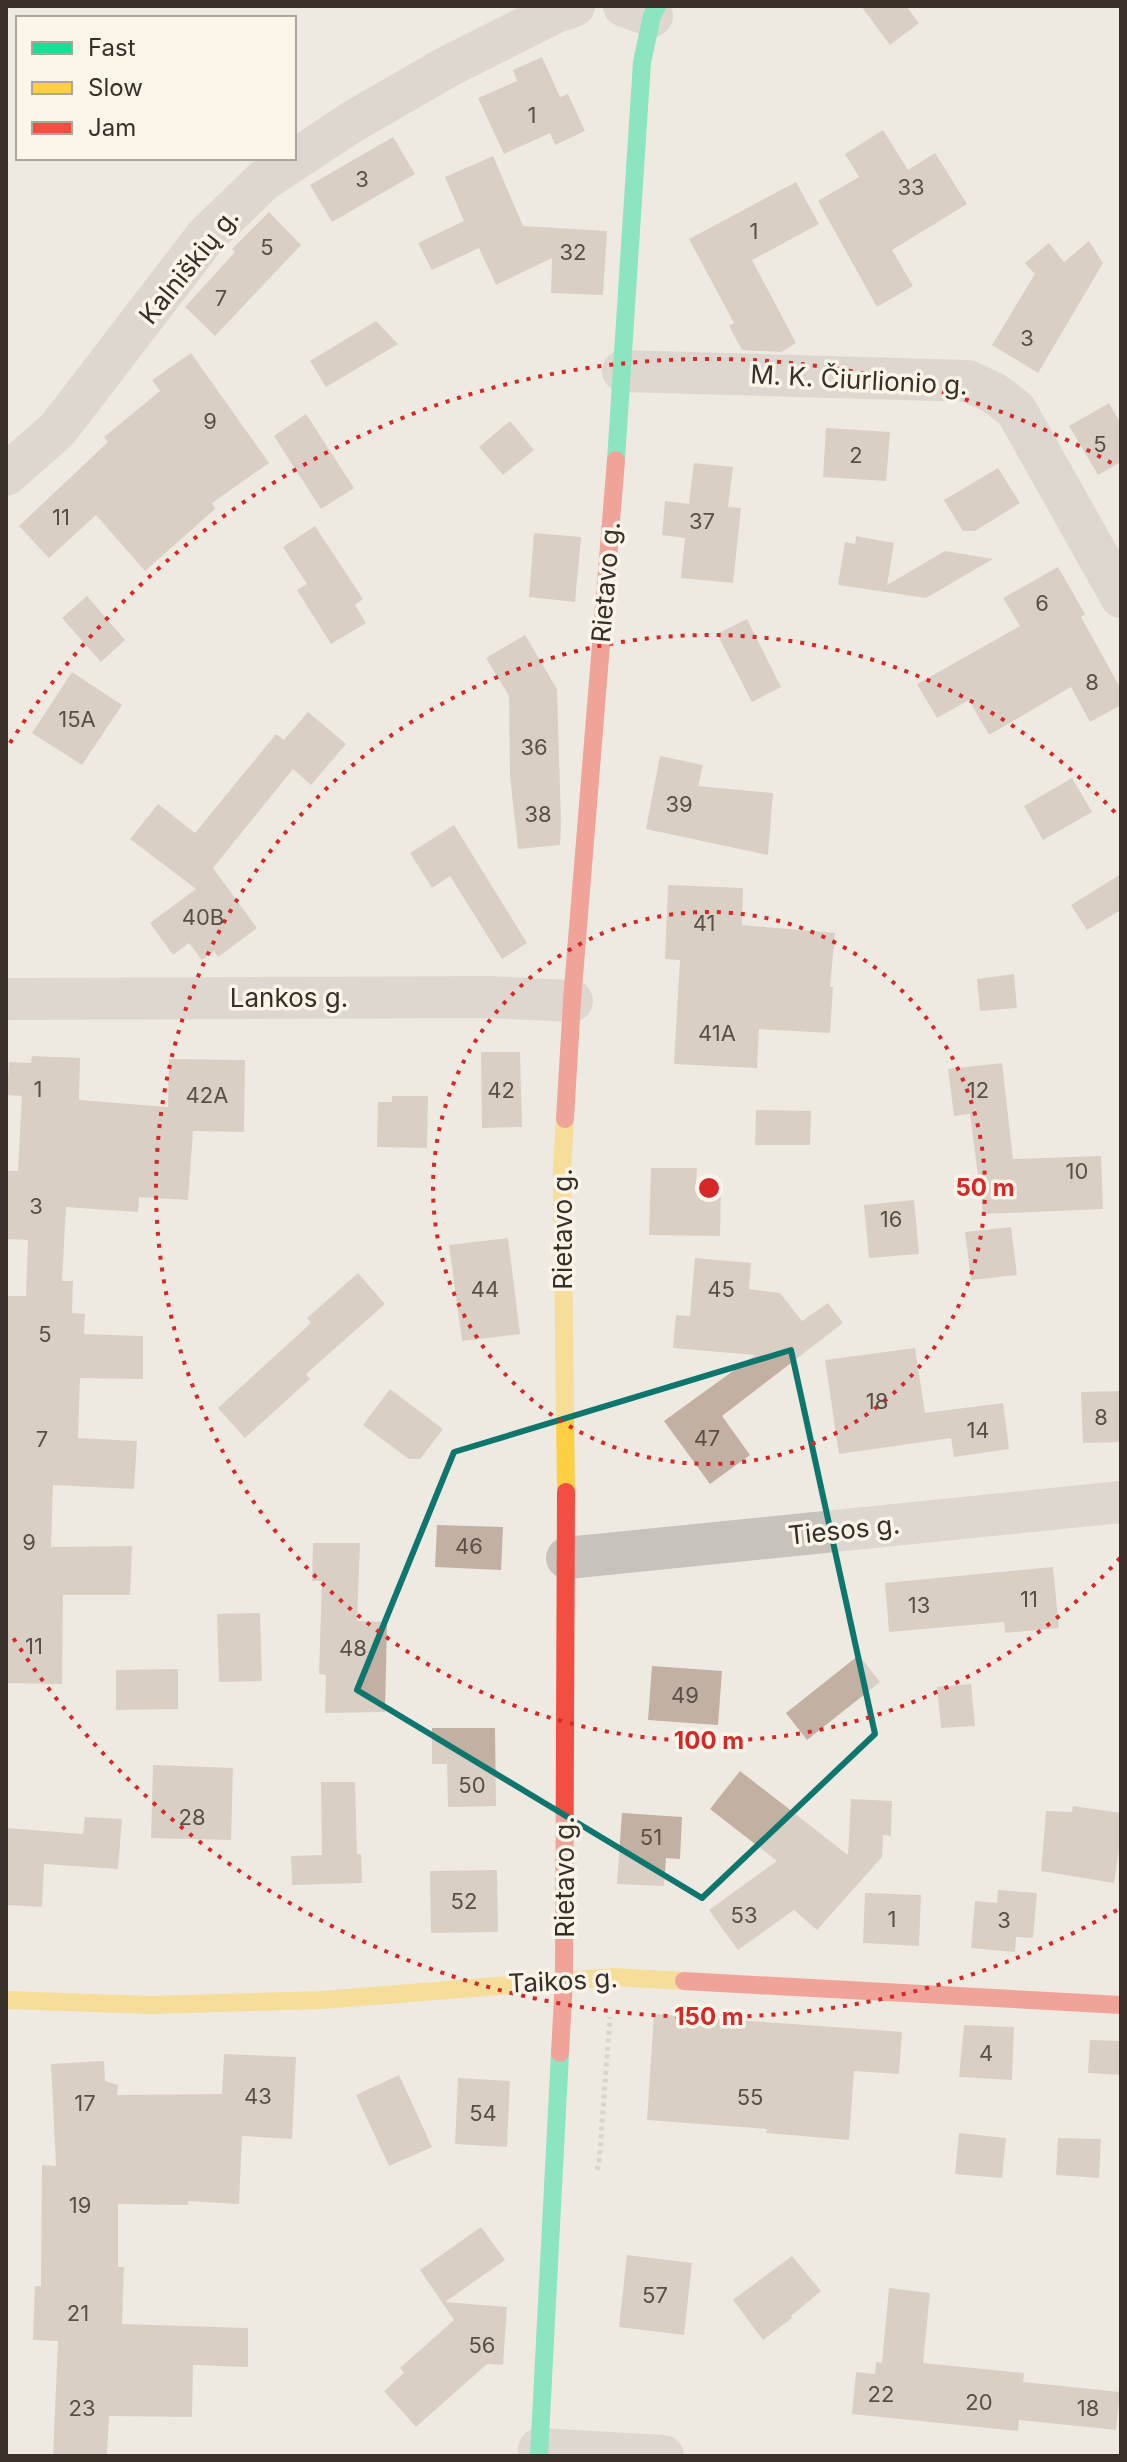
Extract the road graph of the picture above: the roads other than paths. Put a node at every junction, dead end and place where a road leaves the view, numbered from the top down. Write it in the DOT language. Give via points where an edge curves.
graph roads {
  1 [pos="574,6"];
  2 [pos="645,9"];
  3 [pos="296,159"];
  4 [pos="294,160"];
  5 [pos="623,371"];
  6 [pos="6,475"];
  7 [pos="1121,597"];
  8 [pos="6,999"];
  9 [pos="572,1001"];
  10 [pos="1121,1502"];
  11 [pos="567,1558"];
  12 [pos="564,1979"];
  13 [pos="6,2000"];
  14 [pos="1121,2005"];
  15 [pos="539,2453"];
  16 [pos="663,2456"];
  1 -- 3 [label="street, Kalniškių g." via="447,67"];
  2 -- 5 [label="main road, Rietavo g."];
  4 -- 6 [label="street, Kalniškių g." via="264,180 206,236 58,429"];
  5 -- 7 [label="street, M. K. Čiurlionio g." via="968,381 1016,410"];
  5 -- 9 [label="main road, Rietavo g."];
  8 -- 9 [label="street, Lankos g."];
  9 -- 11 [label="main road, Rietavo g." via="562,1168"];
  10 -- 11 [label="street, Tiesos g."];
  11 -- 12 [label="main road, Rietavo g."];
  12 -- 13 [label="main road, Taikos g." via="322,2000 150,2005"];
  12 -- 14 [label="main road, Taikos g." via="613,1977"];
  12 -- 15 [label="main road, Rietavo g."];
  15 -- 16 [label="street"];
}
